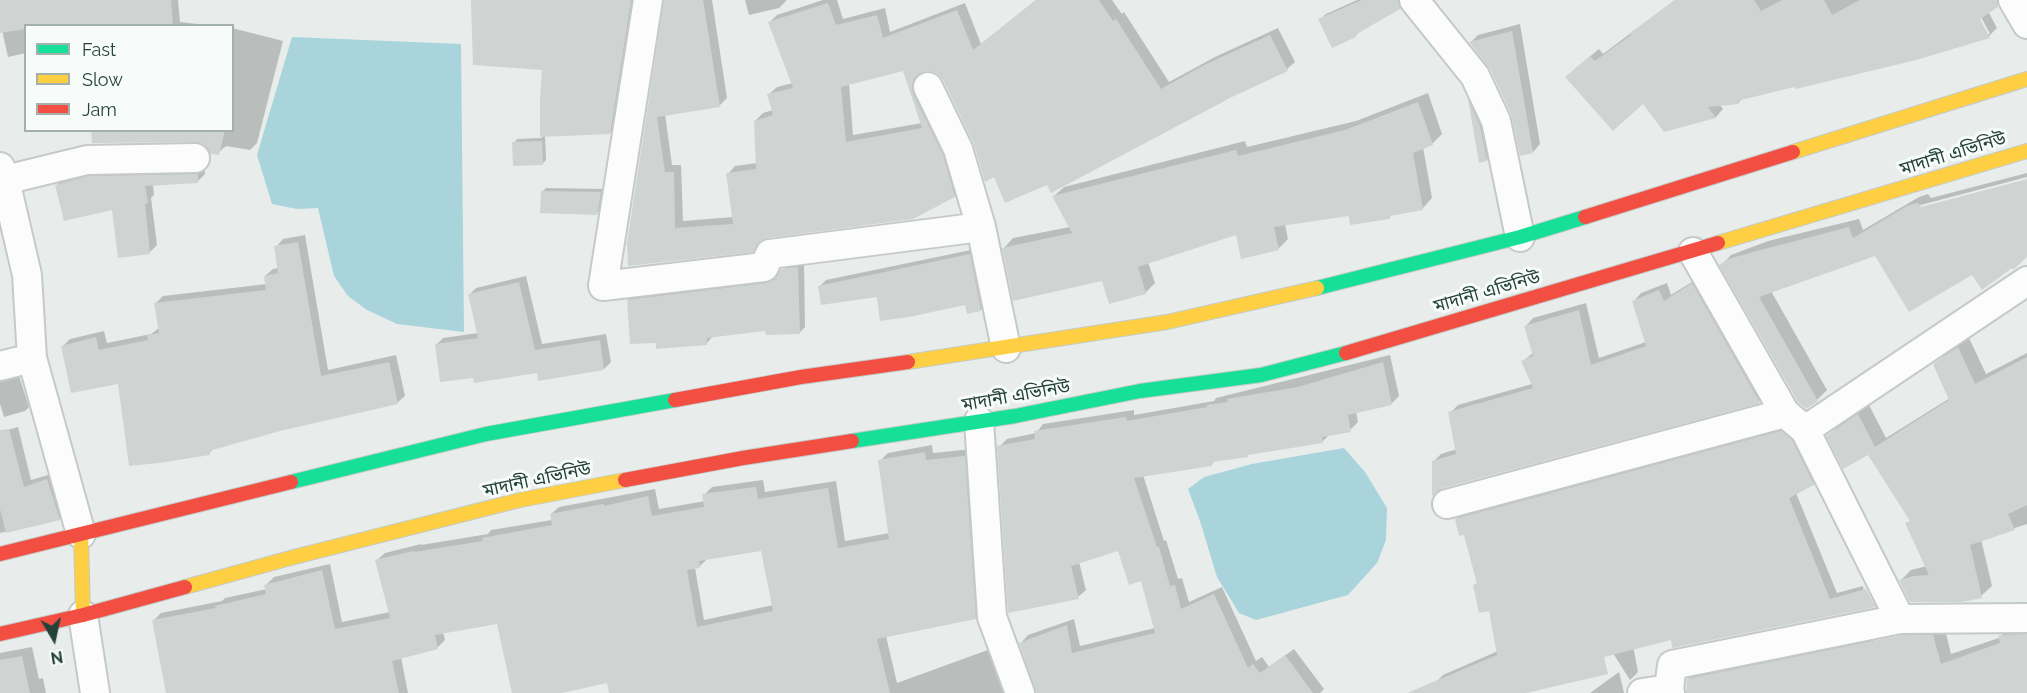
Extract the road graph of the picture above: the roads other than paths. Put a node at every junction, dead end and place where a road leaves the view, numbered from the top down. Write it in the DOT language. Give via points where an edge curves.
graph roads {
  1 [pos="648,0"];
  2 [pos="1414,0"];
  3 [pos="2013,0"];
  4 [pos="2027,24"];
  5 [pos="2027,79"];
  6 [pos="928,87"];
  7 [pos="2027,151"];
  8 [pos="195,158"];
  9 [pos="3,174"];
  10 [pos="981,227"];
  11 [pos="1520,237"];
  12 [pos="1693,252"];
  13 [pos="2027,281"];
  14 [pos="1006,348"];
  15 [pos="33,358"];
  16 [pos="0,366"];
  17 [pos="979,421"];
  18 [pos="1795,422"];
  19 [pos="1447,504"];
  20 [pos="81,534"];
  21 [pos="0,554"];
  22 [pos="83,615"];
  23 [pos="2027,618"];
  24 [pos="1900,619"];
  25 [pos="0,634"];
  26 [pos="1661,692"];
  27 [pos="95,693"];
  28 [pos="1020,693"];
  1 -- 10 [label="street" via="603,286 765,267 770,254"];
  2 -- 11 [label="street" via="1475,76 1496,121"];
  3 -- 4 [label="street"];
  5 -- 11 [label="main road"];
  6 -- 10 [label="street" via="958,149"];
  7 -- 12 [label="main road, মাদানী এভিনিউ"];
  8 -- 9 [label="street" via="87,160"];
  9 -- 15 [label="street" via="27,275"];
  10 -- 14 [label="street"];
  11 -- 14 [label="main road" via="1167,322"];
  12 -- 17 [label="main road, মাদানী এভিনিউ" via="1261,375 1140,391"];
  12 -- 18 [label="street"];
  13 -- 18 [label="street"];
  14 -- 20 [label="main road" via="801,377 486,434"];
  15 -- 16 [label="street"];
  15 -- 20 [label="street"];
  17 -- 22 [label="main road, মাদানী এভিনিউ" via="743,458 520,500"];
  17 -- 28 [label="street" via="992,617"];
  18 -- 19 [label="street"];
  18 -- 24 [label="street"];
  20 -- 21 [label="main road"];
  20 -- 22 [label="main road"];
  22 -- 25 [label="main road, মাদানী এভিনিউ"];
  22 -- 27 [label="street"];
  23 -- 24 [label="street"];
  24 -- 26 [label="street" via="1672,664"];
}
